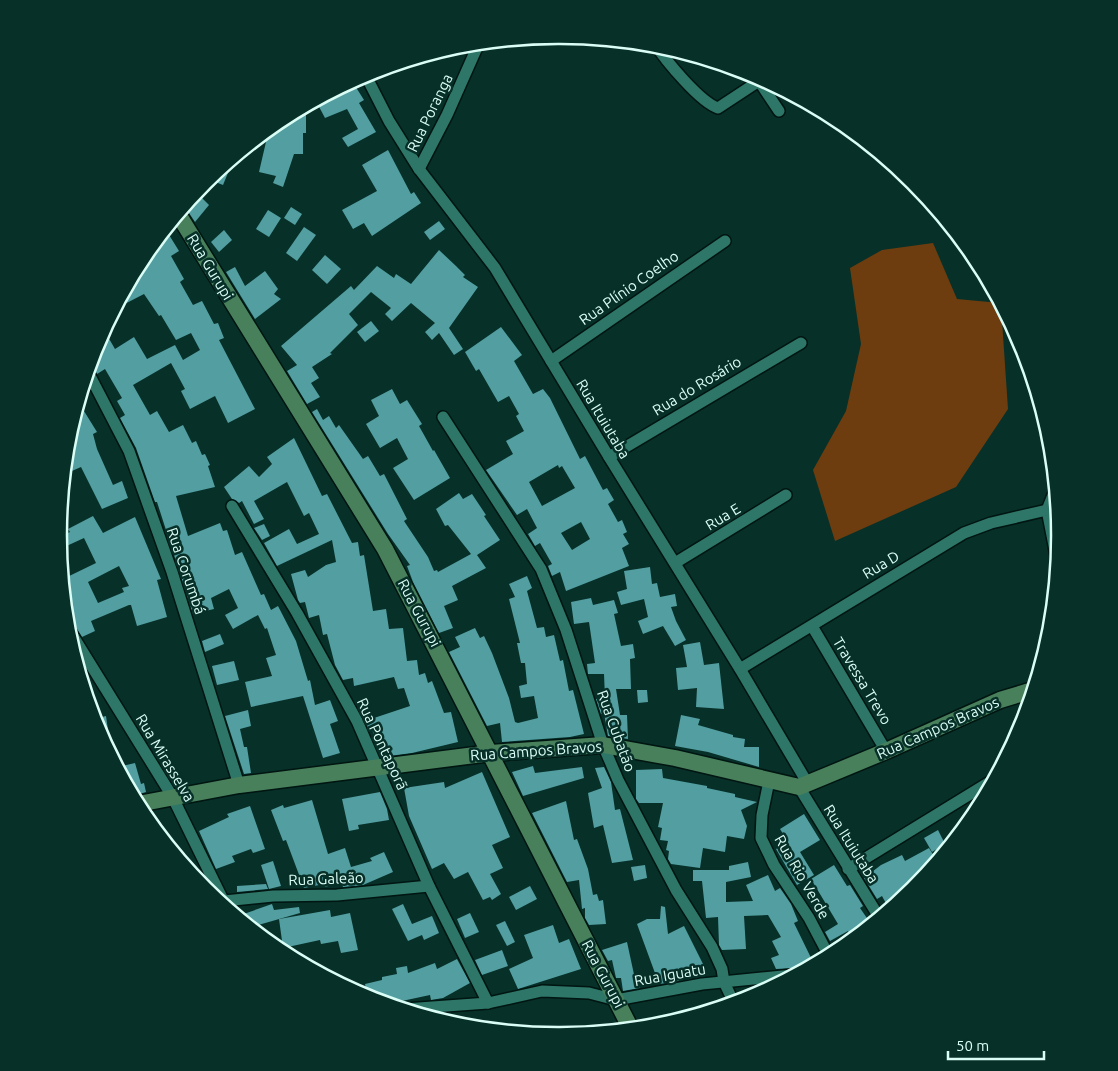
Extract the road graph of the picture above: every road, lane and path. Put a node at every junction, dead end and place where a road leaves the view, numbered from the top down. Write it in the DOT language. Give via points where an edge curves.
graph roads {
  1 [pos="474,51"];
  2 [pos="665,56"];
  3 [pos="369,82"];
  4 [pos="754,84"];
  5 [pos="764,89"];
  6 [pos="779,111"];
  7 [pos="419,169"];
  8 [pos="182,220"];
  9 [pos="725,241"];
  10 [pos="801,343"];
  11 [pos="551,361"];
  12 [pos="92,380"];
  13 [pos="442,417"];
  14 [pos="608,457"];
  15 [pos="786,495"];
  16 [pos="1050,504"];
  17 [pos="232,506"];
  18 [pos="1048,510"];
  19 [pos="1051,525"];
  20 [pos="675,563"];
  21 [pos="812,626"];
  22 [pos="81,649"];
  23 [pos="740,669"];
  24 [pos="1026,692"];
  25 [pos="602,745"];
  26 [pos="886,751"];
  27 [pos="491,753"];
  28 [pos="380,768"];
  29 [pos="768,781"];
  30 [pos="238,786"];
  31 [pos="803,786"];
  32 [pos="981,787"];
  33 [pos="172,796"];
  34 [pos="146,802"];
  35 [pos="848,869"];
  36 [pos="429,886"];
  37 [pos="219,890"];
  38 [pos="233,904"];
  39 [pos="876,911"];
  40 [pos="825,948"];
  41 [pos="777,977"];
  42 [pos="724,982"];
  43 [pos="731,996"];
  44 [pos="616,1000"];
  45 [pos="488,1003"];
  46 [pos="424,1008"];
  47 [pos="628,1022"];
  1 -- 7 [label="street, Rua Poranga"];
  2 -- 4 [label="street" via="698,93 718,108"];
  3 -- 7 [label="street, Rua Ituiutaba"];
  5 -- 6 [label="street"];
  7 -- 11 [label="street, Rua Ituiutaba" via="495,268"];
  8 -- 27 [label="street, Rua Gurupi" via="385,549"];
  9 -- 11 [label="street, Rua Plínio Coelho"];
  10 -- 14 [label="street, Rua do Rosário"];
  11 -- 14 [label="street, Rua Ituiutaba"];
  12 -- 30 [label="street, Rua Corumbá" via="129,451 175,582"];
  13 -- 25 [label="street, Rua Cubatão" via="541,568 566,630"];
  14 -- 20 [label="street, Rua Ituiutaba"];
  15 -- 20 [label="street, Rua E"];
  16 -- 18 [label="street"];
  17 -- 28 [label="street, Rua Pontaporã" via="297,613"];
  18 -- 19 [label="street"];
  18 -- 21 [label="street, Rua D" via="991,523 964,533"];
  20 -- 23 [label="street, Rua Ituiutaba"];
  21 -- 23 [label="street, Rua D"];
  21 -- 26 [label="street, Travessa Trevo"];
  22 -- 33 [label="street, Rua Mirasselva"];
  23 -- 31 [label="street, Rua Ituiutaba"];
  24 -- 26 [label="street, Rua Campos Bravos" via="1000,700"];
  25 -- 27 [label="street, Rua Campos Bravos"];
  25 -- 29 [label="street, Rua Campos Bravos" via="675,758"];
  25 -- 42 [label="street, Rua Cubatão" via="635,816 712,947"];
  26 -- 31 [label="street, Rua Campos Bravos"];
  27 -- 28 [label="street, Rua Campos Bravos"];
  27 -- 44 [label="street, Rua Gurupi"];
  28 -- 30 [label="street, Rua Campos Bravos"];
  28 -- 36 [label="street, Rua Pontaporã"];
  29 -- 31 [label="street, Rua Campos Bravos"];
  29 -- 40 [label="street, Rua Rio Verde" via="762,814 762,838 774,865"];
  30 -- 33 [label="street, Rua Campos Bravos"];
  31 -- 35 [label="street, Rua Ituiutaba"];
  32 -- 35 [label="street"];
  33 -- 34 [label="street, Rua Campos Bravos"];
  33 -- 37 [label="street, Rua Mirasselva"];
  35 -- 39 [label="street, Rua Ituiutaba"];
  36 -- 38 [label="street, Rua Galeão" via="337,895 273,896"];
  36 -- 45 [label="street, Rua Pontaporã"];
  41 -- 42 [label="street, Rua Iguatu"];
  42 -- 43 [label="street, Rua Cubatão"];
  42 -- 44 [label="street, Rua Iguatu"];
  44 -- 45 [label="street, Rua Iguatu" via="589,993 542,991"];
  44 -- 47 [label="street, Rua Gurupi"];
  45 -- 46 [label="street, Rua Iguatu"];
}
